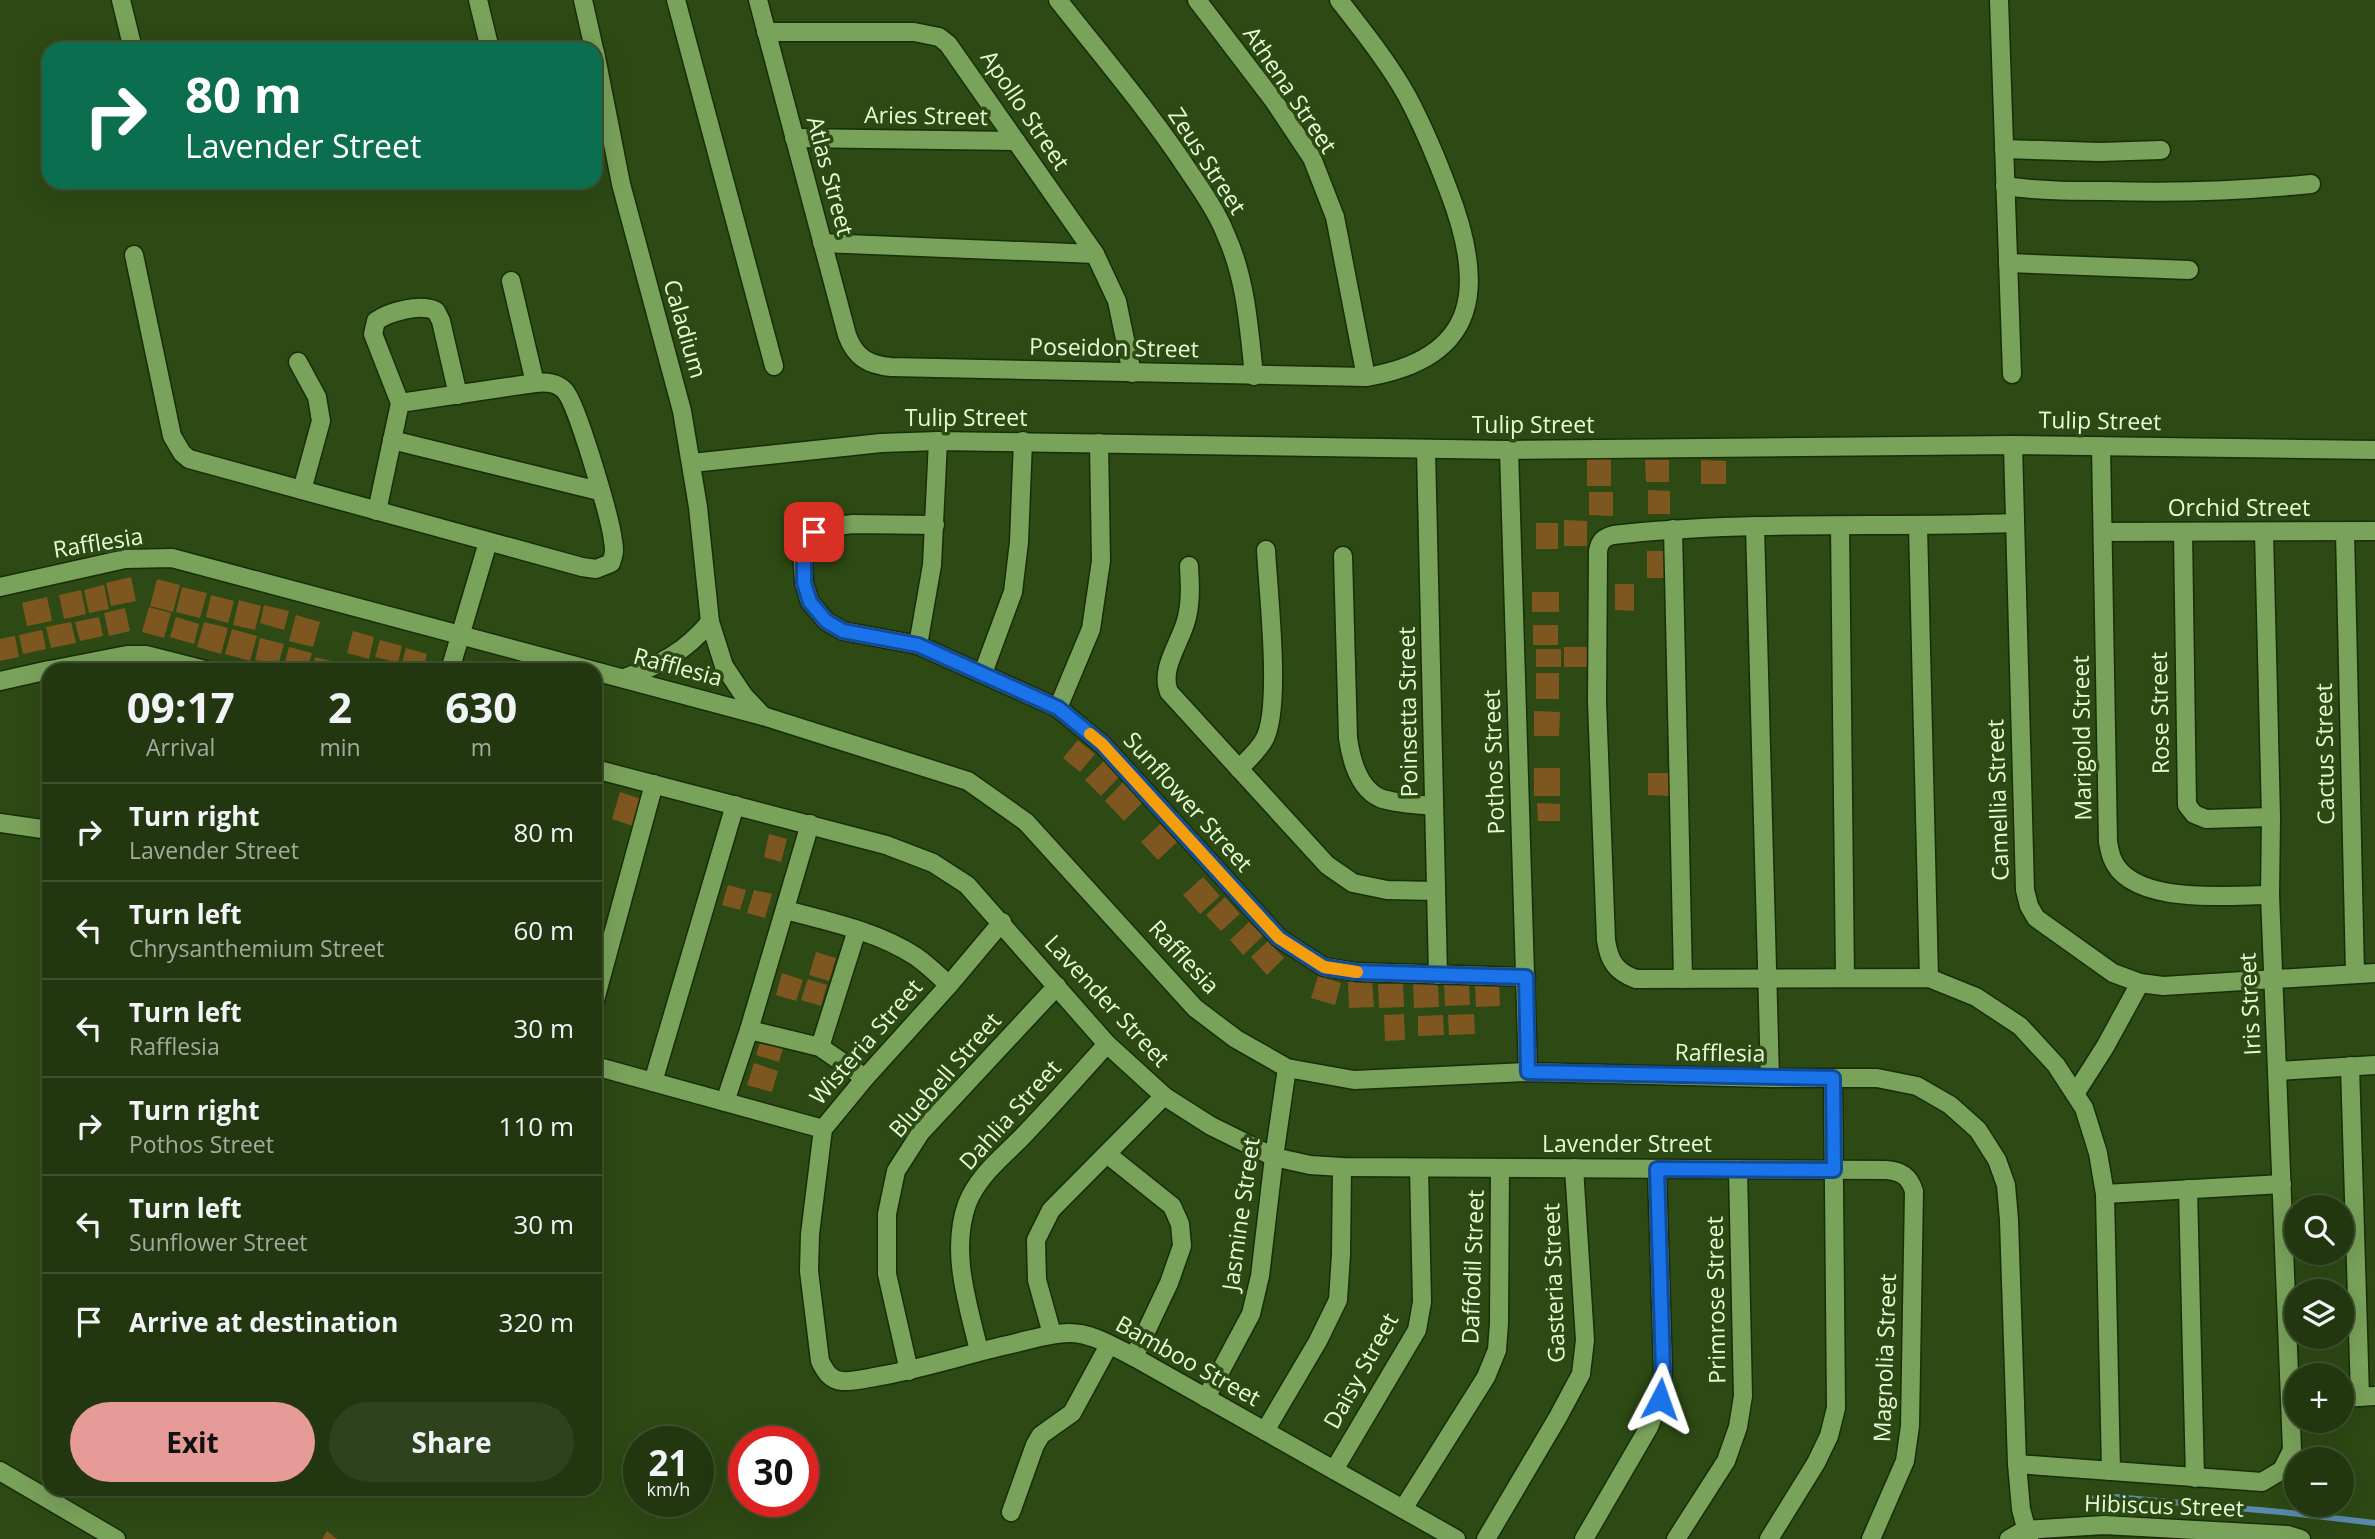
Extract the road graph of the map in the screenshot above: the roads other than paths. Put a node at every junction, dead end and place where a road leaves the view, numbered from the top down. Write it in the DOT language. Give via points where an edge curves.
graph roads {
  1 [pos="121,0"];
  2 [pos="478,0"];
  3 [pos="583,0"];
  4 [pos="676,0"];
  5 [pos="758,0"];
  6 [pos="1058,0"];
  7 [pos="1197,0"];
  8 [pos="1339,0"];
  9 [pos="1998,0"];
  10 [pos="766,32"];
  11 [pos="131,42"];
  12 [pos="488,42"];
  13 [pos="593,42"];
  14 [pos="602,86"];
  15 [pos="794,138"];
  16 [pos="1016,141"];
  17 [pos="2004,149"];
  18 [pos="2161,150"];
  19 [pos="2311,184"];
  20 [pos="2005,186"];
  21 [pos="822,243"];
  22 [pos="1095,254"];
  23 [pos="134,255"];
  24 [pos="2008,263"];
  25 [pos="2189,270"];
  26 [pos="510,281"];
  27 [pos="863,360"];
  28 [pos="298,362"];
  29 [pos="774,366"];
  30 [pos="1132,373"];
  31 [pos="2012,374"];
  32 [pos="1254,376"];
  33 [pos="1366,377"];
  34 [pos="535,383"];
  35 [pos="458,395"];
  36 [pos="400,403"];
  37 [pos="392,440"];
  38 [pos="938,441"];
  39 [pos="1023,441"];
  40 [pos="1099,443"];
  41 [pos="2013,445"];
  42 [pos="2101,446"];
  43 [pos="1426,449"];
  44 [pos="1509,450"];
  45 [pos="2375,450"];
  46 [pos="692,463"];
  47 [pos="302,490"];
  48 [pos="599,491"];
  49 [pos="377,511"];
  50 [pos="2014,523"];
  51 [pos="935,525"];
  52 [pos="1755,526"];
  53 [pos="1840,526"];
  54 [pos="1917,526"];
  55 [pos="1673,529"];
  56 [pos="2375,531"];
  57 [pos="2103,532"];
  58 [pos="2183,532"];
  59 [pos="2264,532"];
  60 [pos="2345,532"];
  61 [pos="488,541"];
  62 [pos="1266,550"];
  63 [pos="1343,556"];
  64 [pos="1189,566"];
  65 [pos="0,587"];
  66 [pos="710,622"];
  67 [pos="461,634"];
  68 [pos="918,645"];
  69 [pos="83,663"];
  70 [pos="177,663"];
  71 [pos="452,663"];
  72 [pos="569,663"];
  73 [pos="42,672"];
  74 [pos="602,672"];
  75 [pos="983,673"];
  76 [pos="625,678"];
  77 [pos="0,681"];
  78 [pos="1058,708"];
  79 [pos="762,716"];
  80 [pos="1239,769"];
  81 [pos="602,772"];
  82 [pos="654,784"];
  83 [pos="735,805"];
  84 [pos="1434,806"];
  85 [pos="2271,817"];
  86 [pos="0,823"];
  87 [pos="810,824"];
  88 [pos="42,829"];
  89 [pos="1436,891"];
  90 [pos="2270,895"];
  91 [pos="786,910"];
  92 [pos="1002,922"];
  93 [pos="857,930"];
  94 [pos="2375,973"];
  95 [pos="602,974"];
  96 [pos="2355,974"];
  97 [pos="1438,975"];
  98 [pos="1526,977"];
  99 [pos="1845,978"];
  100 [pos="1929,978"];
  101 [pos="1683,979"];
  102 [pos="1768,979"];
  103 [pos="2274,980"];
  104 [pos="2140,983"];
  105 [pos="949,985"];
  106 [pos="1057,986"];
  107 [pos="749,1030"];
  108 [pos="1107,1044"];
  109 [pos="820,1047"];
  110 [pos="2375,1065"];
  111 [pos="2350,1066"];
  112 [pos="602,1068"];
  113 [pos="1287,1068"];
  114 [pos="2278,1071"];
  115 [pos="1528,1072"];
  116 [pos="865,1078"];
  117 [pos="1833,1078"];
  118 [pos="1770,1079"];
  119 [pos="653,1082"];
  120 [pos="2075,1094"];
  121 [pos="1164,1096"];
  122 [pos="725,1102"];
  123 [pos="823,1129"];
  124 [pos="1107,1154"];
  125 [pos="1274,1157"];
  126 [pos="1342,1167"];
  127 [pos="1419,1168"];
  128 [pos="1500,1168"];
  129 [pos="1574,1168"];
  130 [pos="1657,1169"];
  131 [pos="1738,1170"];
  132 [pos="1834,1170"];
  133 [pos="1905,1175"];
  134 [pos="2282,1184"];
  135 [pos="2188,1189"];
  136 [pos="2105,1194"];
  137 [pos="1052,1335"];
  138 [pos="1109,1345"];
  139 [pos="979,1351"];
  140 [pos="1134,1357"];
  141 [pos="2292,1363"];
  142 [pos="909,1371"];
  143 [pos="831,1378"];
  144 [pos="2368,1397"];
  145 [pos="1206,1398"];
  146 [pos="1265,1431"];
  147 [pos="2293,1433"];
  148 [pos="2017,1464"];
  149 [pos="1334,1470"];
  150 [pos="0,1471"];
  151 [pos="2110,1471"];
  152 [pos="2194,1478"];
  153 [pos="42,1496"];
  154 [pos="43,1496"];
  155 [pos="1403,1509"];
  156 [pos="1011,1512"];
  157 [pos="2027,1534"];
  158 [pos="2232,1535"];
  159 [pos="116,1539"];
  160 [pos="1457,1539"];
  161 [pos="1486,1539"];
  162 [pos="1584,1539"];
  163 [pos="1676,1539"];
  164 [pos="1769,1539"];
  165 [pos="1871,1539"];
  166 [pos="2009,1539"];
  167 [pos="2301,1539"];
  1 -- 11 [label="street"];
  2 -- 12 [label="street"];
  3 -- 13 [label="street, Caladium"];
  4 -- 29 [label="street"];
  5 -- 10 [label="street, Atlas Street"];
  6 -- 32 [label="street, Zeus Street" via="1170,142 1226,234 1248,313"];
  7 -- 33 [label="street, Athena Street" via="1312,158 1335,217"];
  8 -- 33 [label="street, Poseidon Street" via="1406,94 1433,149 1456,209 1470,267 1465,311 1443,345 1407,368"];
  9 -- 17 [label="street"];
  10 -- 15 [label="street, Atlas Street"];
  10 -- 16 [label="street, Apollo Street" via="914,32 939,37 958,56"];
  14 -- 46 [label="street, Caladium" via="621,184 673,373"];
  15 -- 16 [label="street, Aries Street"];
  15 -- 21 [label="street, Atlas Street"];
  16 -- 22 [label="street, Apollo Street"];
  17 -- 18 [label="street"];
  17 -- 20 [label="street"];
  19 -- 20 [label="street" via="2182,192"];
  20 -- 24 [label="street"];
  21 -- 22 [label="street"];
  21 -- 27 [label="street, Atlas Street" via="851,347"];
  22 -- 30 [label="street, Apollo Street" via="1117,301"];
  23 -- 47 [label="street" via="176,445 189,459"];
  24 -- 25 [label="street"];
  24 -- 31 [label="street"];
  26 -- 34 [label="street"];
  27 -- 30 [label="street, Poseidon Street" via="891,368"];
  28 -- 47 [label="street" via="317,397 321,421"];
  30 -- 32 [label="street, Poseidon Street"];
  32 -- 33 [label="street, Poseidon Street"];
  34 -- 35 [label="street"];
  34 -- 48 [label="street" via="559,385 572,401"];
  35 -- 36 [label="street"];
  35 -- 36 [label="street" via="439,315 425,308 384,316 373,327"];
  36 -- 37 [label="street"];
  37 -- 48 [label="street"];
  37 -- 49 [label="street"];
  38 -- 39 [label="street, Tulip Street"];
  38 -- 46 [label="street, Tulip Street"];
  38 -- 51 [label="street"];
  39 -- 40 [label="street, Tulip Street"];
  39 -- 75 [label="street" via="1013,593"];
  40 -- 43 [label="street, Tulip Street"];
  40 -- 78 [label="street" via="1101,561 1091,629"];
  41 -- 42 [label="street, Tulip Street"];
  41 -- 44 [label="street, Tulip Street"];
  41 -- 50 [label="street, Camellia Street"];
  42 -- 45 [label="street, Tulip Street"];
  42 -- 57 [label="street, Marigold Street"];
  43 -- 44 [label="street, Tulip Street"];
  43 -- 84 [label="street, Poinsetta Street"];
  44 -- 98 [label="street, Pothos Street"];
  46 -- 66 [label="street, Caladium"];
  47 -- 49 [label="street"];
  48 -- 61 [label="street" via="615,554 605,566 582,567"];
  49 -- 61 [label="street"];
  50 -- 54 [label="street"];
  50 -- 104 [label="street, Camellia Street" via="2029,906 2036,918 2113,973"];
  51 -- 68 [label="street"];
  51 -- 68 [label="street, Sunflower Street" via="828,527 814,532 804,547 804,583 810,602 826,621 843,631"];
  52 -- 53 [label="street"];
  52 -- 55 [label="street"];
  52 -- 102 [label="street"];
  53 -- 54 [label="street"];
  53 -- 99 [label="street"];
  54 -- 100 [label="street"];
  55 -- 101 [label="street"];
  55 -- 101 [label="street" via="1613,535 1600,543 1597,702 1609,955 1615,968 1636,979"];
  56 -- 60 [label="street, Orchid Street"];
  57 -- 58 [label="street, Orchid Street"];
  57 -- 90 [label="street, Marigold Street" via="2108,842 2112,860 2135,884 2154,890"];
  58 -- 59 [label="street, Orchid Street"];
  58 -- 85 [label="street, Rose Street" via="2187,805 2193,814 2206,819"];
  59 -- 60 [label="street, Orchid Street"];
  59 -- 85 [label="street, Iris Street"];
  60 -- 96 [label="street, Cactus Street"];
  61 -- 67 [label="street"];
  62 -- 80 [label="street" via="1271,720 1264,740"];
  63 -- 84 [label="street" via="1351,763 1373,794 1382,799"];
  64 -- 80 [label="street" via="1187,617 1167,669 1166,685"];
  65 -- 67 [label="street, Rafflesia" via="125,559 172,558"];
  66 -- 76 [label="street" via="681,652"];
  66 -- 79 [label="street, Caladium" via="724,666"];
  67 -- 71 [label="street"];
  67 -- 72 [label="street, Rafflesia"];
  68 -- 75 [label="street, Sunflower Street"];
  69 -- 70 [label="street" via="127,654"];
  73 -- 77 [label="street"];
  74 -- 76 [label="street, Rafflesia"];
  75 -- 78 [label="street, Sunflower Street"];
  76 -- 79 [label="street, Rafflesia"];
  78 -- 97 [label="street, Sunflower Street" via="1102,744 1279,938 1324,967"];
  79 -- 113 [label="street, Rafflesia" via="968,781 1026,822 1195,1008 1236,1039"];
  80 -- 89 [label="street" via="1327,864 1353,883 1387,890"];
  81 -- 82 [label="street, Lavender Street"];
  82 -- 83 [label="street, Lavender Street"];
  82 -- 95 [label="street"];
  83 -- 87 [label="street, Lavender Street"];
  83 -- 119 [label="street"];
  84 -- 89 [label="street, Poinsetta Street"];
  85 -- 90 [label="street, Iris Street"];
  86 -- 88 [label="street"];
  87 -- 91 [label="street"];
  87 -- 92 [label="street, Lavender Street" via="933,863 967,884"];
  89 -- 97 [label="street, Poinsetta Street"];
  90 -- 103 [label="street, Iris Street"];
  91 -- 93 [label="street"];
  91 -- 107 [label="street"];
  92 -- 105 [label="street, Wisteria Street"];
  92 -- 106 [label="street, Lavender Street"];
  93 -- 105 [label="street" via="916,957"];
  93 -- 109 [label="street"];
  94 -- 96 [label="street, Camellia Street"];
  96 -- 103 [label="street, Camellia Street"];
  97 -- 98 [label="street, Sunflower Street"];
  98 -- 115 [label="street, Pothos Street"];
  99 -- 100 [label="street"];
  99 -- 102 [label="street"];
  100 -- 120 [label="street" via="1976,997 2020,1026"];
  101 -- 102 [label="street"];
  102 -- 118 [label="street"];
  103 -- 104 [label="street, Camellia Street" via="2163,986"];
  103 -- 114 [label="street, Iris Street"];
  104 -- 120 [label="street"];
  105 -- 116 [label="street, Wisteria Street"];
  106 -- 108 [label="street, Lavender Street"];
  106 -- 142 [label="street, Bluebell Street" via="921,1132 896,1171 887,1214 887,1274"];
  107 -- 109 [label="street"];
  107 -- 122 [label="street"];
  108 -- 121 [label="street, Lavender Street"];
  108 -- 139 [label="street, Dahlia Street" via="984,1175 967,1205 961,1275"];
  109 -- 116 [label="street"];
  110 -- 111 [label="street"];
  111 -- 114 [label="street"];
  111 -- 144 [label="street"];
  112 -- 119 [label="street"];
  113 -- 115 [label="street, Rafflesia" via="1354,1080"];
  113 -- 125 [label="street, Jasmine Street"];
  114 -- 134 [label="street, Iris Street"];
  115 -- 118 [label="street, Rafflesia"];
  116 -- 123 [label="street, Wisteria Street"];
  117 -- 118 [label="street, Rafflesia"];
  117 -- 132 [label="street"];
  117 -- 148 [label="street, Rafflesia" via="1877,1078 1917,1086 1950,1105 1978,1130 1997,1160 2006,1185 2009,1220"];
  119 -- 122 [label="street"];
  120 -- 136 [label="street" via="2098,1153"];
  121 -- 124 [label="street"];
  121 -- 125 [label="street, Lavender Street"];
  122 -- 123 [label="street"];
  123 -- 143 [label="street, Wisteria Street" via="809,1271 820,1361"];
  124 -- 137 [label="street" via="1051,1210 1036,1240 1037,1280"];
  124 -- 140 [label="street" via="1172,1206 1180,1224 1182,1246"];
  125 -- 126 [label="street, Lavender Street"];
  125 -- 145 [label="street, Jasmine Street" via="1251,1314"];
  126 -- 127 [label="street, Lavender Street"];
  126 -- 146 [label="street" via="1338,1300"];
  127 -- 128 [label="street, Lavender Street"];
  127 -- 149 [label="street, Daisy Street" via="1422,1302 1417,1329"];
  128 -- 129 [label="street, Lavender Street"];
  128 -- 155 [label="street, Daffodil Street" via="1497,1350 1486,1377"];
  129 -- 130 [label="street, Lavender Street"];
  129 -- 161 [label="street, Gasteria Street" via="1585,1340 1581,1374"];
  130 -- 131 [label="street, Lavender Street"];
  130 -- 162 [label="street" via="1660,1399 1649,1427"];
  131 -- 132 [label="street, Lavender Street"];
  131 -- 163 [label="street, Primrose Street" via="1743,1396 1738,1427 1726,1461"];
  132 -- 133 [label="street, Lavender Street" via="1886,1170"];
  132 -- 164 [label="street" via="1836,1408 1816,1463"];
  133 -- 165 [label="street, Magnolia Street" via="1913,1191 1910,1426 1905,1461"];
  134 -- 135 [label="street"];
  134 -- 141 [label="street, Iris Street"];
  135 -- 136 [label="street"];
  135 -- 152 [label="street"];
  136 -- 151 [label="street"];
  137 -- 138 [label="street, Bamboo Street" via="1082,1334"];
  137 -- 139 [label="street, Bamboo Street"];
  138 -- 140 [label="street, Bamboo Street"];
  138 -- 156 [label="street" via="1072,1413 1041,1435 1035,1445"];
  139 -- 142 [label="street, Bamboo Street"];
  140 -- 145 [label="street, Bamboo Street"];
  142 -- 143 [label="street, Bamboo Street" via="841,1381"];
  145 -- 146 [label="street, Bamboo Street"];
  146 -- 149 [label="street, Bamboo Street"];
  147 -- 152 [label="street, Iris Street" via="2292,1450 2283,1470 2262,1482"];
  148 -- 151 [label="street"];
  148 -- 157 [label="street, Rafflesia"];
  149 -- 155 [label="street, Bamboo Street"];
  150 -- 153 [label="street"];
  151 -- 152 [label="street"];
  154 -- 159 [label="street"];
  155 -- 160 [label="street, Bamboo Street"];
  157 -- 158 [label="street, Hibiscus Street" via="2104,1525"];
  157 -- 166 [label="street"];
  158 -- 167 [label="street, Hibiscus Street"];
}
